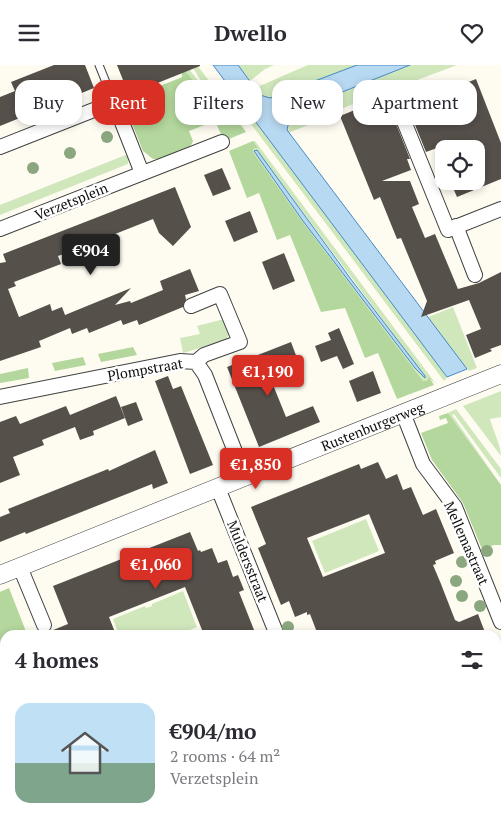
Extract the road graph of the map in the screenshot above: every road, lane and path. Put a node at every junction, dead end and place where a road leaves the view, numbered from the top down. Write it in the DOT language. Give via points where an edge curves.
graph roads {
  1 [pos="99,65"];
  2 [pos="105,80"];
  3 [pos="92,111"];
  4 [pos="123,125"];
  5 [pos="406,125"];
  6 [pos="222,142"];
  7 [pos="0,147"];
  8 [pos="142,173"];
  9 [pos="501,209"];
  10 [pos="452,228"];
  11 [pos="0,229"];
  12 [pos="475,275"];
  13 [pos="191,306"];
  14 [pos="196,362"];
  15 [pos="501,374"];
  16 [pos="0,397"];
  17 [pos="404,413"];
  18 [pos="245,477"];
  19 [pos="218,488"];
  20 [pos="20,567"];
  21 [pos="0,575"];
  22 [pos="501,621"];
  23 [pos="44,625"];
  24 [pos="275,630"];
  1 -- 2 [label="lane"];
  3 -- 7 [label="street"];
  4 -- 8 [label="street"];
  5 -- 10 [label="street"];
  6 -- 8 [label="street, Verzetsplein"];
  8 -- 11 [label="street, Verzetsplein"];
  9 -- 10 [label="street"];
  10 -- 12 [label="street"];
  13 -- 14 [label="street" via="220,294 240,342 204,355"];
  14 -- 16 [label="street, Plompstraat" via="180,361"];
  14 -- 18 [label="street, Plompstraat" via="205,375"];
  15 -- 17 [label="street, Rustenburgerweg"];
  17 -- 18 [label="street, Rustenburgerweg"];
  17 -- 22 [label="street, Mellemastraat" via="423,464 455,507"];
  18 -- 19 [label="street, Rustenburgerweg"];
  19 -- 20 [label="street, Rustenburgerweg"];
  19 -- 24 [label="street, Muldersstraat"];
  20 -- 21 [label="street, Rustenburgerweg"];
  20 -- 23 [label="street"];
}
